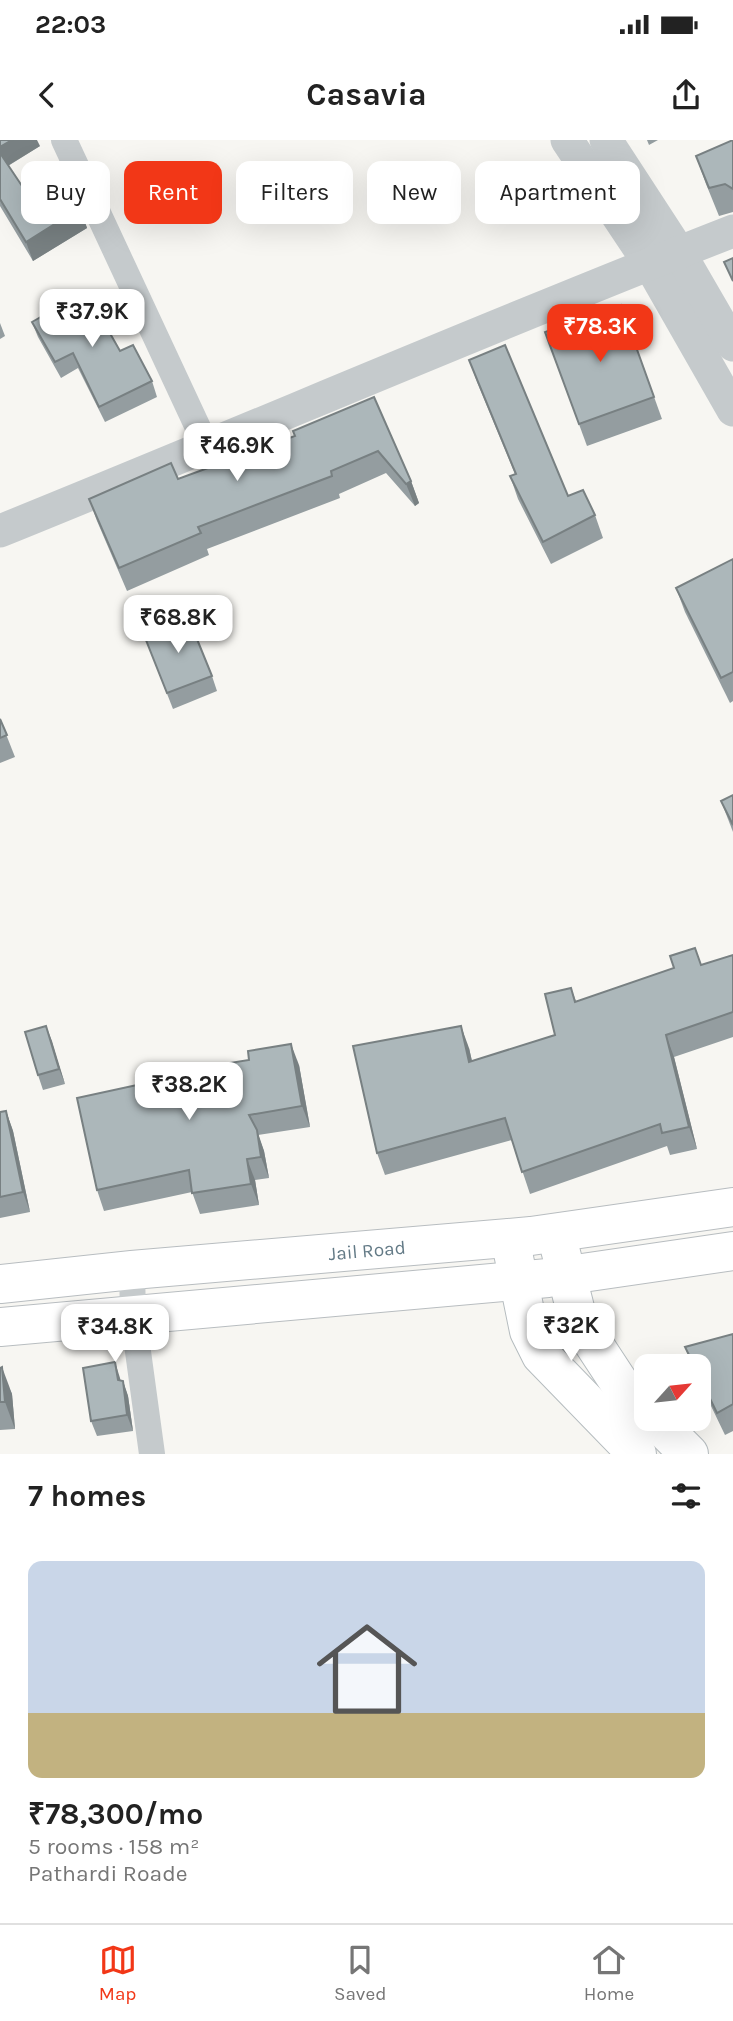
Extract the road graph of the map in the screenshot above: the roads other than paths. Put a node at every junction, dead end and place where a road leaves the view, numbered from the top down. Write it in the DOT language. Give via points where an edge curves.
graph roads {
  1 [pos="64,140"];
  2 [pos="567,140"];
  3 [pos="606,140"];
  4 [pos="733,231"];
  5 [pos="664,258"];
  6 [pos="733,345"];
  7 [pos="733,410"];
  8 [pos="207,447"];
  9 [pos="0,531"];
  10 [pos="733,1207"];
  11 [pos="556,1233"];
  12 [pos="510,1238"];
  13 [pos="733,1251"];
  14 [pos="132,1270"];
  15 [pos="566,1275"];
  16 [pos="519,1280"];
  17 [pos="0,1284"];
  18 [pos="132,1315"];
  19 [pos="0,1327"];
  20 [pos="634,1398"];
  21 [pos="667,1432"];
  22 [pos="152,1454"];
  23 [pos="637,1454"];
  24 [pos="689,1454"];
  1 -- 8 [label="street"];
  2 -- 5 [label="street"];
  3 -- 5 [label="street"];
  4 -- 5 [label="street"];
  5 -- 6 [label="street"];
  5 -- 7 [label="street"];
  5 -- 8 [label="street"];
  8 -- 9 [label="street"];
  10 -- 11 [label="main road, Jail Road"];
  11 -- 12 [label="main road, Jail Road"];
  11 -- 15 [label="main road"];
  12 -- 14 [label="main road, Jail Road"];
  12 -- 16 [label="main road"];
  13 -- 15 [label="main road"];
  14 -- 17 [label="main road, Jail Road"];
  14 -- 18 [label="street"];
  15 -- 16 [label="main road"];
  15 -- 20 [label="main road" via="578,1320"];
  16 -- 18 [label="main road"];
  16 -- 23 [label="main road" via="529,1331 541,1355"];
  18 -- 19 [label="main road"];
  18 -- 22 [label="street"];
  21 -- 24 [label="main road"];
}
